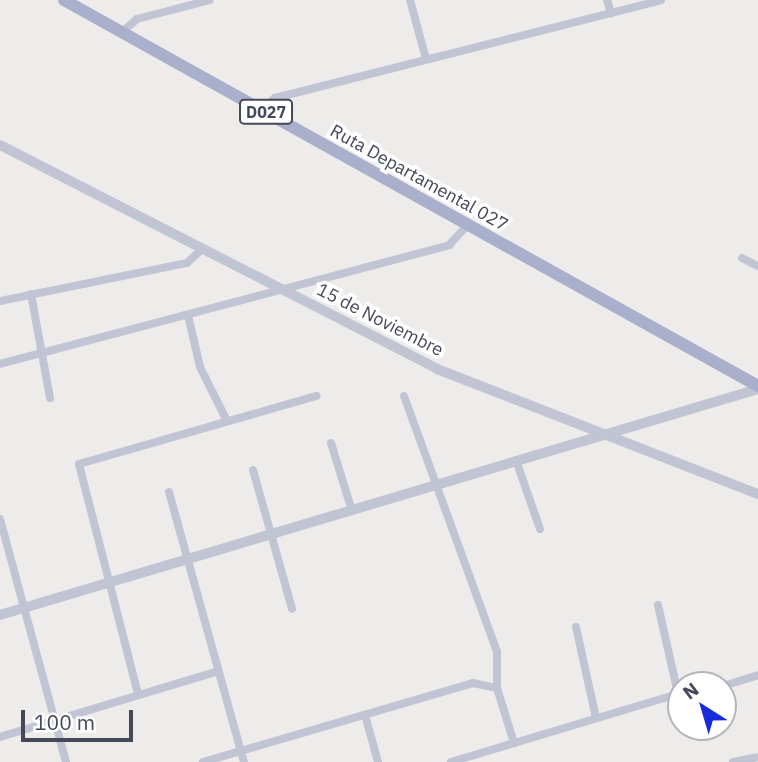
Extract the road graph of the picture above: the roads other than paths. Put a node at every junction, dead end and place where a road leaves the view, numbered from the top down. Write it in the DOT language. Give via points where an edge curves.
graph roads {
  1 [pos="64,0"];
  2 [pos="210,0"];
  3 [pos="410,0"];
  4 [pos="607,0"];
  5 [pos="660,0"];
  6 [pos="182,3"];
  7 [pos="611,13"];
  8 [pos="122,33"];
  9 [pos="426,60"];
  10 [pos="262,110"];
  11 [pos="0,145"];
  12 [pos="467,226"];
  13 [pos="202,249"];
  14 [pos="742,258"];
  15 [pos="758,266"];
  16 [pos="283,290"];
  17 [pos="31,294"];
  18 [pos="0,301"];
  19 [pos="188,315"];
  20 [pos="46,353"];
  21 [pos="0,364"];
  22 [pos="758,388"];
  23 [pos="316,396"];
  24 [pos="404,396"];
  25 [pos="50,398"];
  26 [pos="227,421"];
  27 [pos="607,438"];
  28 [pos="331,443"];
  29 [pos="517,463"];
  30 [pos="253,470"];
  31 [pos="434,488"];
  32 [pos="169,492"];
  33 [pos="758,494"];
  34 [pos="352,512"];
  35 [pos="0,519"];
  36 [pos="540,529"];
  37 [pos="271,535"];
  38 [pos="187,560"];
  39 [pos="107,583"];
  40 [pos="657,605"];
  41 [pos="25,607"];
  42 [pos="292,609"];
  43 [pos="0,615"];
  44 [pos="576,627"];
  45 [pos="218,671"];
  46 [pos="674,671"];
  47 [pos="758,675"];
  48 [pos="737,682"];
  49 [pos="497,688"];
  50 [pos="138,694"];
  51 [pos="667,697"];
  52 [pos="365,715"];
  53 [pos="596,718"];
  54 [pos="58,719"];
  55 [pos="0,737"];
  56 [pos="514,743"];
  57 [pos="243,750"];
  58 [pos="758,757"];
  59 [pos="66,762"];
  60 [pos="203,762"];
  61 [pos="244,762"];
  62 [pos="378,762"];
  63 [pos="451,762"];
  64 [pos="733,762"];
  1 -- 8 [label="main road, Ruta Departamental 027 / D027"];
  2 -- 6 [label="street"];
  3 -- 9 [label="street"];
  4 -- 7 [label="street"];
  5 -- 7 [label="street"];
  6 -- 8 [label="street" via="130,22"];
  7 -- 9 [label="street"];
  8 -- 10 [label="main road, Ruta Departamental 027 / D027"];
  9 -- 10 [label="street" via="275,98"];
  10 -- 12 [label="main road, Ruta Departamental 027 / D027"];
  11 -- 13 [label="street, 15 de Noviembre"];
  12 -- 16 [label="street" via="449,245"];
  12 -- 22 [label="main road, Ruta Departamental 027 / D027"];
  13 -- 16 [label="street, 15 de Noviembre"];
  13 -- 17 [label="street" via="187,262"];
  14 -- 15 [label="street"];
  16 -- 19 [label="street"];
  16 -- 27 [label="street, 15 de Noviembre" via="437,369"];
  17 -- 18 [label="street"];
  17 -- 20 [label="street"];
  19 -- 20 [label="street"];
  19 -- 26 [label="street" via="200,367"];
  20 -- 21 [label="street"];
  20 -- 25 [label="street"];
  22 -- 27 [label="street"];
  23 -- 26 [label="street"];
  24 -- 31 [label="street"];
  26 -- 39 [label="street" via="79,464"];
  27 -- 29 [label="street"];
  27 -- 33 [label="street, 15 de Noviembre"];
  28 -- 34 [label="street"];
  29 -- 31 [label="street"];
  29 -- 36 [label="street"];
  30 -- 37 [label="street"];
  31 -- 34 [label="street"];
  31 -- 49 [label="street" via="497,652"];
  32 -- 38 [label="street"];
  34 -- 37 [label="street"];
  35 -- 41 [label="street"];
  37 -- 38 [label="street"];
  37 -- 42 [label="street"];
  38 -- 39 [label="street"];
  38 -- 45 [label="street"];
  39 -- 41 [label="street"];
  39 -- 50 [label="street"];
  40 -- 46 [label="street"];
  41 -- 43 [label="street"];
  41 -- 54 [label="street"];
  44 -- 53 [label="street"];
  45 -- 50 [label="street"];
  45 -- 57 [label="street"];
  47 -- 48 [label="street"];
  49 -- 52 [label="street" via="473,683"];
  49 -- 56 [label="street"];
  50 -- 54 [label="street"];
  51 -- 53 [label="street"];
  52 -- 57 [label="street"];
  52 -- 62 [label="street"];
  53 -- 56 [label="street"];
  54 -- 55 [label="street"];
  54 -- 59 [label="street"];
  56 -- 63 [label="street"];
  57 -- 60 [label="street"];
  57 -- 61 [label="street"];
  58 -- 64 [label="street"];
}
